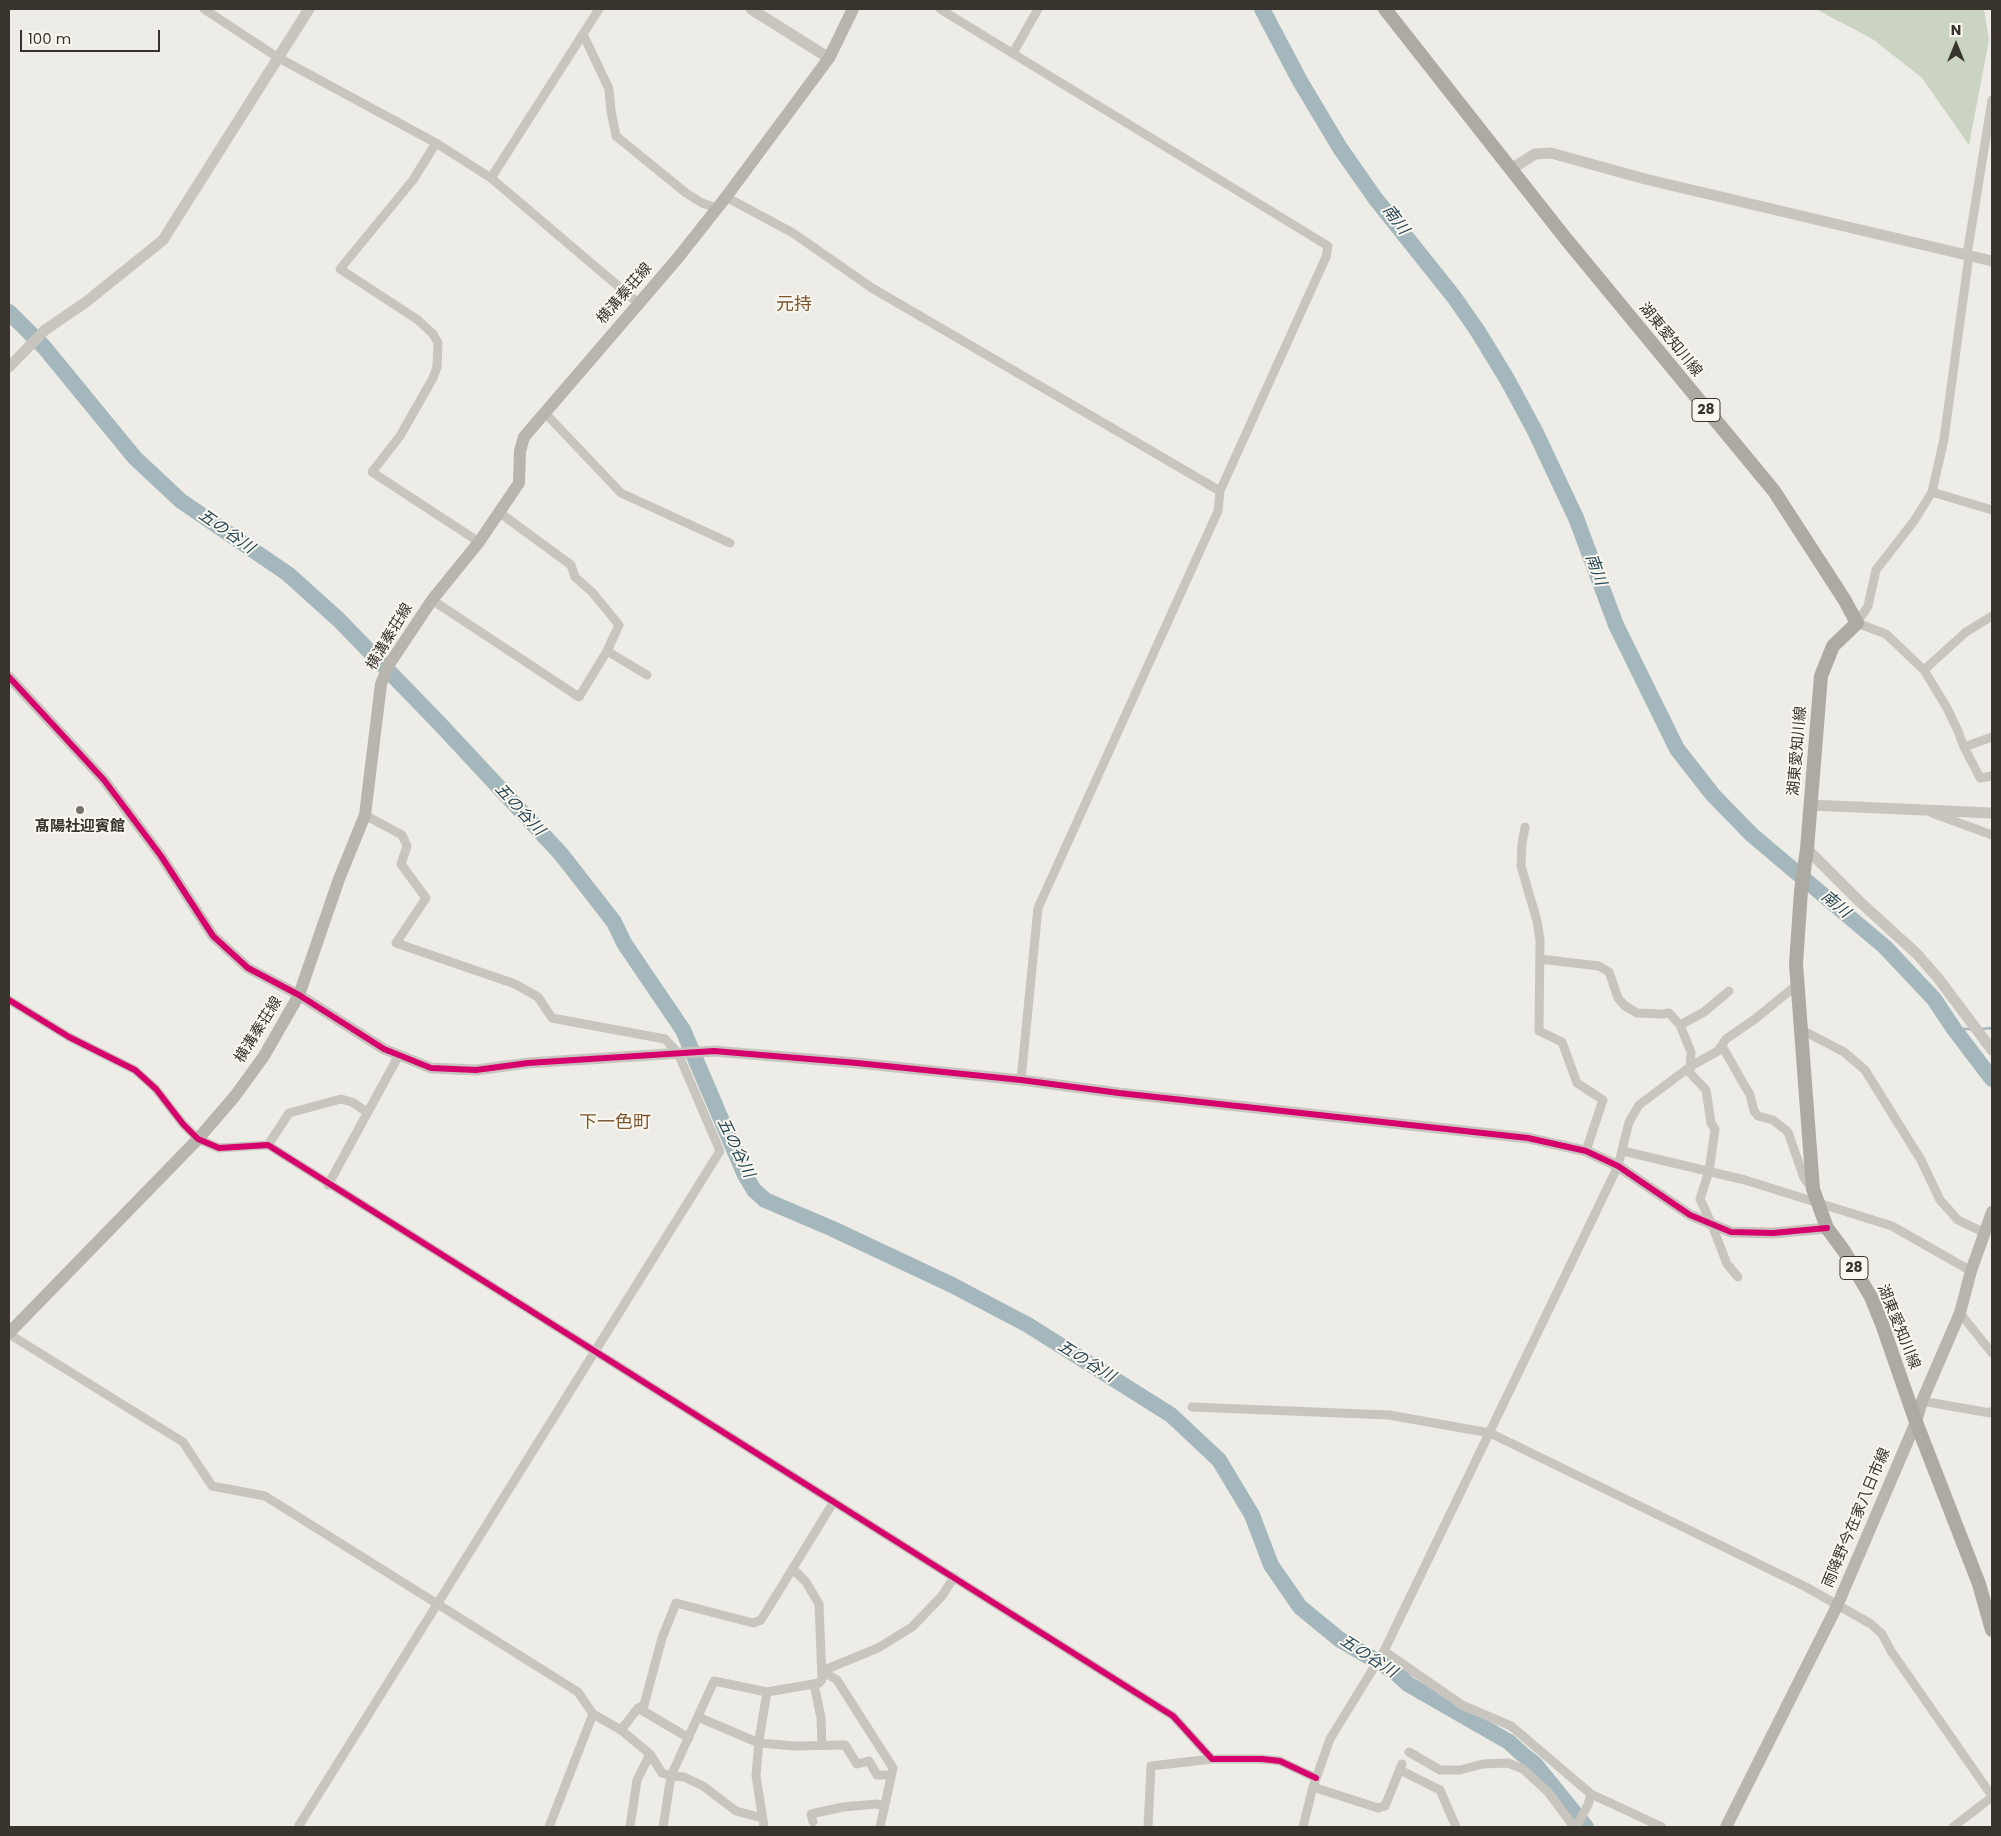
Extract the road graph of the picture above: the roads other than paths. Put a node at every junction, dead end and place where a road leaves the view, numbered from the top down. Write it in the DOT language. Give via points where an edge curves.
graph roads {
  1 [pos="204,9"];
  2 [pos="308,9"];
  3 [pos="599,9"];
  4 [pos="751,9"];
  5 [pos="853,9"];
  6 [pos="940,9"];
  7 [pos="1038,9"];
  8 [pos="1385,9"];
  9 [pos="583,34"];
  10 [pos="1013,53"];
  11 [pos="278,57"];
  12 [pos="828,58"];
  13 [pos="1992,100"];
  14 [pos="436,143"];
  15 [pos="1511,169"];
  16 [pos="491,178"];
  17 [pos="726,198"];
  18 [pos="717,208"];
  19 [pos="1968,255"];
  20 [pos="1992,261"];
  21 [pos="638,303"];
  22 [pos="9,367"];
  23 [pos="545,413"];
  24 [pos="1220,491"];
  25 [pos="1932,492"];
  26 [pos="1992,510"];
  27 [pos="500,513"];
  28 [pos="479,542"];
  29 [pos="730,543"];
  30 [pos="432,600"];
  31 [pos="1992,616"];
  32 [pos="1857,623"];
  33 [pos="607,651"];
  34 [pos="1924,670"];
  35 [pos="647,675"];
  36 [pos="9,677"];
  37 [pos="1992,737"];
  38 [pos="1964,747"];
  39 [pos="1992,776"];
  40 [pos="1810,804"];
  41 [pos="1927,811"];
  42 [pos="1992,813"];
  43 [pos="366,815"];
  44 [pos="1525,827"];
  45 [pos="1992,835"];
  46 [pos="1806,855"];
  47 [pos="1540,959"];
  48 [pos="1798,984"];
  49 [pos="1729,992"];
  50 [pos="299,995"];
  51 [pos="9,1000"];
  52 [pos="1680,1025"];
  53 [pos="1800,1029"];
  54 [pos="1722,1046"];
  55 [pos="1992,1050"];
  56 [pos="678,1053"];
  57 [pos="400,1055"];
  58 [pos="1691,1066"];
  59 [pos="1021,1080"];
  60 [pos="367,1112"];
  61 [pos="198,1139"];
  62 [pos="268,1145"];
  63 [pos="1586,1150"];
  64 [pos="1623,1151"];
  65 [pos="1618,1166"];
  66 [pos="1709,1171"];
  67 [pos="328,1185"];
  68 [pos="1813,1189"];
  69 [pos="1817,1204"];
  70 [pos="1992,1212"];
  71 [pos="1712,1225"];
  72 [pos="1827,1228"];
  73 [pos="1985,1233"];
  74 [pos="1971,1271"];
  75 [pos="1738,1277"];
  76 [pos="1960,1313"];
  77 [pos="9,1334"];
  78 [pos="594,1352"];
  79 [pos="1992,1353"];
  80 [pos="1922,1401"];
  81 [pos="1192,1408"];
  82 [pos="1992,1411"];
  83 [pos="1916,1422"];
  84 [pos="1490,1433"];
  85 [pos="833,1503"];
  86 [pos="792,1569"];
  87 [pos="954,1578"];
  88 [pos="438,1604"];
  89 [pos="1837,1606"];
  90 [pos="1992,1630"];
  91 [pos="1384,1651"];
  92 [pos="822,1671"];
  93 [pos="814,1684"];
  94 [pos="767,1692"];
  95 [pos="638,1708"];
  96 [pos="593,1714"];
  97 [pos="698,1718"];
  98 [pos="621,1730"];
  99 [pos="689,1738"];
  100 [pos="759,1743"];
  101 [pos="822,1745"];
  102 [pos="1409,1752"];
  103 [pos="650,1754"];
  104 [pos="1212,1758"];
  105 [pos="671,1776"];
  106 [pos="891,1776"];
  107 [pos="1314,1782"];
  108 [pos="1591,1794"];
  109 [pos="1992,1797"];
  110 [pos="884,1807"];
  111 [pos="814,1822"];
  112 [pos="764,1823"];
  113 [pos="666,1826"];
  114 [pos="298,1827"];
  115 [pos="549,1827"];
  116 [pos="630,1827"];
  117 [pos="880,1827"];
  118 [pos="1148,1827"];
  119 [pos="1302,1827"];
  120 [pos="1456,1827"];
  121 [pos="1575,1827"];
  122 [pos="1662,1827"];
  123 [pos="1726,1827"];
  124 [pos="1953,1827"];
  1 -- 11 [label="street"];
  2 -- 11 [label="street"];
  3 -- 9 [label="street"];
  4 -- 12 [label="street"];
  5 -- 12 [label="main road, 横溝秦荘線"];
  6 -- 10 [label="street"];
  7 -- 10 [label="street"];
  8 -- 15 [label="main road, 湖東愛知川線 / 28"];
  9 -- 16 [label="street"];
  9 -- 18 [label="street" via="609,89 616,136 686,193"];
  10 -- 24 [label="street" via="1328,246 1326,257"];
  11 -- 14 [label="street"];
  11 -- 22 [label="street" via="162,240 86,302 45,330"];
  12 -- 17 [label="main road, 横溝秦荘線"];
  13 -- 19 [label="street"];
  14 -- 16 [label="street"];
  14 -- 28 [label="street" via="413,180 340,269 418,320 438,343 434,378 400,436 372,472"];
  15 -- 19 [label="street" via="1535,154 1550,153 1645,179"];
  15 -- 32 [label="main road, 湖東愛知川線 / 28" via="1774,491"];
  16 -- 21 [label="street"];
  17 -- 18 [label="main road, 横溝秦荘線"];
  17 -- 24 [label="street" via="792,233 872,288"];
  18 -- 21 [label="main road, 横溝秦荘線"];
  19 -- 20 [label="street"];
  19 -- 25 [label="street" via="1944,439"];
  21 -- 23 [label="main road, 横溝秦荘線"];
  23 -- 27 [label="main road, 横溝秦荘線" via="524,437 519,483"];
  23 -- 29 [label="street" via="621,493"];
  24 -- 59 [label="street" via="1218,511 1038,908"];
  25 -- 26 [label="street"];
  25 -- 32 [label="street" via="1876,570 1868,606"];
  27 -- 28 [label="main road, 横溝秦荘線"];
  27 -- 33 [label="street" via="571,566 575,577 619,625"];
  28 -- 30 [label="main road, 横溝秦荘線"];
  30 -- 33 [label="street" via="579,697"];
  30 -- 43 [label="main road, 横溝秦荘線" via="390,663 380,684"];
  31 -- 34 [label="street" via="1966,632"];
  32 -- 34 [label="street" via="1886,634"];
  32 -- 40 [label="main road, 湖東愛知川線 / 28" via="1833,646 1821,676"];
  33 -- 35 [label="street"];
  34 -- 38 [label="street" via="1955,723"];
  36 -- 50 [label="street" via="104,780 161,856 213,936 248,968"];
  37 -- 38 [label="street"];
  38 -- 39 [label="street" via="1980,778"];
  40 -- 41 [label="street"];
  40 -- 46 [label="main road, 湖東愛知川線 / 28"];
  41 -- 42 [label="street"];
  41 -- 45 [label="street"];
  43 -- 50 [label="main road, 横溝秦荘線" via="339,879"];
  43 -- 56 [label="street" via="402,835 407,846 401,864 426,898 396,943 516,984 538,997 552,1018 665,1039"];
  44 -- 47 [label="street" via="1520,866 1537,921"];
  46 -- 48 [label="main road, 湖東愛知川線 / 28" via="1800,891"];
  46 -- 55 [label="street" via="1917,954"];
  47 -- 52 [label="street" via="1599,966 1609,972 1618,998 1625,1006 1637,1013 1670,1013"];
  47 -- 63 [label="street" via="1539,1031 1562,1042 1578,1083 1603,1100"];
  48 -- 53 [label="main road, 湖東愛知川線 / 28"];
  48 -- 54 [label="street" via="1755,1020 1726,1039"];
  49 -- 52 [label="street" via="1704,1012"];
  50 -- 57 [label="street" via="384,1049"];
  50 -- 61 [label="main road, 横溝秦荘線" via="264,1056"];
  51 -- 61 [label="street" via="69,1037 135,1070 156,1089"];
  52 -- 58 [label="street" via="1691,1052"];
  53 -- 68 [label="main road, 湖東愛知川線 / 28"];
  53 -- 73 [label="street" via="1844,1052 1865,1070 1921,1160 1940,1200 1958,1220"];
  54 -- 58 [label="street"];
  54 -- 68 [label="street" via="1750,1095 1754,1111 1788,1132 1804,1178"];
  56 -- 57 [label="street" via="528,1063 476,1070 431,1068"];
  56 -- 59 [label="street" via="714,1051"];
  56 -- 78 [label="street" via="720,1151"];
  57 -- 60 [label="street"];
  58 -- 64 [label="street" via="1639,1105 1629,1122"];
  58 -- 66 [label="street" via="1690,1073 1706,1090 1711,1123 1715,1129"];
  59 -- 63 [label="street" via="1119,1094 1528,1138"];
  60 -- 62 [label="street" via="341,1099 289,1113"];
  60 -- 67 [label="street"];
  61 -- 62 [label="street" via="219,1148"];
  61 -- 77 [label="main road, 横溝秦荘線"];
  62 -- 67 [label="street"];
  63 -- 65 [label="street"];
  64 -- 65 [label="street"];
  64 -- 66 [label="street"];
  65 -- 71 [label="street" via="1674,1206"];
  65 -- 84 [label="street"];
  66 -- 69 [label="street"];
  66 -- 71 [label="street" via="1700,1199"];
  67 -- 78 [label="street"];
  68 -- 69 [label="main road, 湖東愛知川線 / 28"];
  69 -- 72 [label="main road, 湖東愛知川線 / 28"];
  69 -- 74 [label="street" via="1892,1226"];
  70 -- 73 [label="main road, 雨降野今在家八日市線"];
  71 -- 72 [label="street" via="1731,1232 1754,1234"];
  71 -- 75 [label="street" via="1727,1264"];
  72 -- 83 [label="main road, 湖東愛知川線 / 28" via="1871,1297"];
  73 -- 74 [label="main road, 雨降野今在家八日市線"];
  74 -- 76 [label="main road, 雨降野今在家八日市線"];
  76 -- 79 [label="street"];
  76 -- 80 [label="main road, 雨降野今在家八日市線"];
  77 -- 88 [label="street" via="183,1442 212,1486 265,1496"];
  78 -- 85 [label="street"];
  78 -- 88 [label="street"];
  80 -- 82 [label="street"];
  80 -- 83 [label="main road, 雨降野今在家八日市線"];
  81 -- 84 [label="street" via="1389,1415"];
  83 -- 89 [label="main road, 雨降野今在家八日市線"];
  83 -- 90 [label="main road, 湖東愛知川線 / 28" via="1979,1584"];
  84 -- 89 [label="street" via="1806,1587"];
  84 -- 91 [label="street"];
  85 -- 86 [label="street"];
  85 -- 87 [label="street"];
  86 -- 92 [label="street" via="806,1582 819,1604"];
  86 -- 95 [label="street" via="761,1620 753,1623 676,1603 662,1638 644,1705"];
  87 -- 92 [label="street" via="942,1596 912,1627 878,1648"];
  87 -- 104 [label="street" via="1173,1716"];
  88 -- 96 [label="street" via="578,1692"];
  88 -- 114 [label="street"];
  89 -- 109 [label="street" via="1871,1624 1882,1634"];
  89 -- 123 [label="main road, 雨降野今在家八日市線"];
  91 -- 107 [label="street" via="1330,1739"];
  91 -- 108 [label="street" via="1462,1704 1511,1726"];
  92 -- 93 [label="street" via="822,1679"];
  92 -- 106 [label="street" via="837,1680 892,1768"];
  93 -- 94 [label="street"];
  93 -- 101 [label="street" via="821,1718"];
  94 -- 97 [label="street" via="714,1681"];
  94 -- 100 [label="street"];
  95 -- 98 [label="street"];
  95 -- 99 [label="street"];
  96 -- 98 [label="street"];
  96 -- 115 [label="street"];
  97 -- 99 [label="street"];
  97 -- 100 [label="street"];
  98 -- 103 [label="street"];
  99 -- 105 [label="street"];
  100 -- 101 [label="street"];
  100 -- 112 [label="street" via="756,1776"];
  101 -- 106 [label="street" via="845,1745 857,1764 869,1761 877,1775"];
  102 -- 121 [label="street" via="1440,1770 1508,1763 1524,1769 1548,1792"];
  103 -- 105 [label="street" via="662,1773"];
  103 -- 116 [label="street" via="637,1780"];
  104 -- 107 [label="street" via="1280,1762"];
  104 -- 118 [label="street" via="1152,1766"];
  105 -- 112 [label="street" via="684,1777 703,1786 736,1811"];
  105 -- 113 [label="street"];
  106 -- 110 [label="street"];
  107 -- 119 [label="street"];
  107 -- 120 [label="street" via="1378,1808 1385,1806 1401,1767 1440,1790"];
  108 -- 121 [label="street" via="1588,1806"];
  108 -- 122 [label="street"];
  109 -- 124 [label="street"];
  110 -- 111 [label="street" via="877,1804 843,1807 811,1814"];
  110 -- 117 [label="street"];
}
